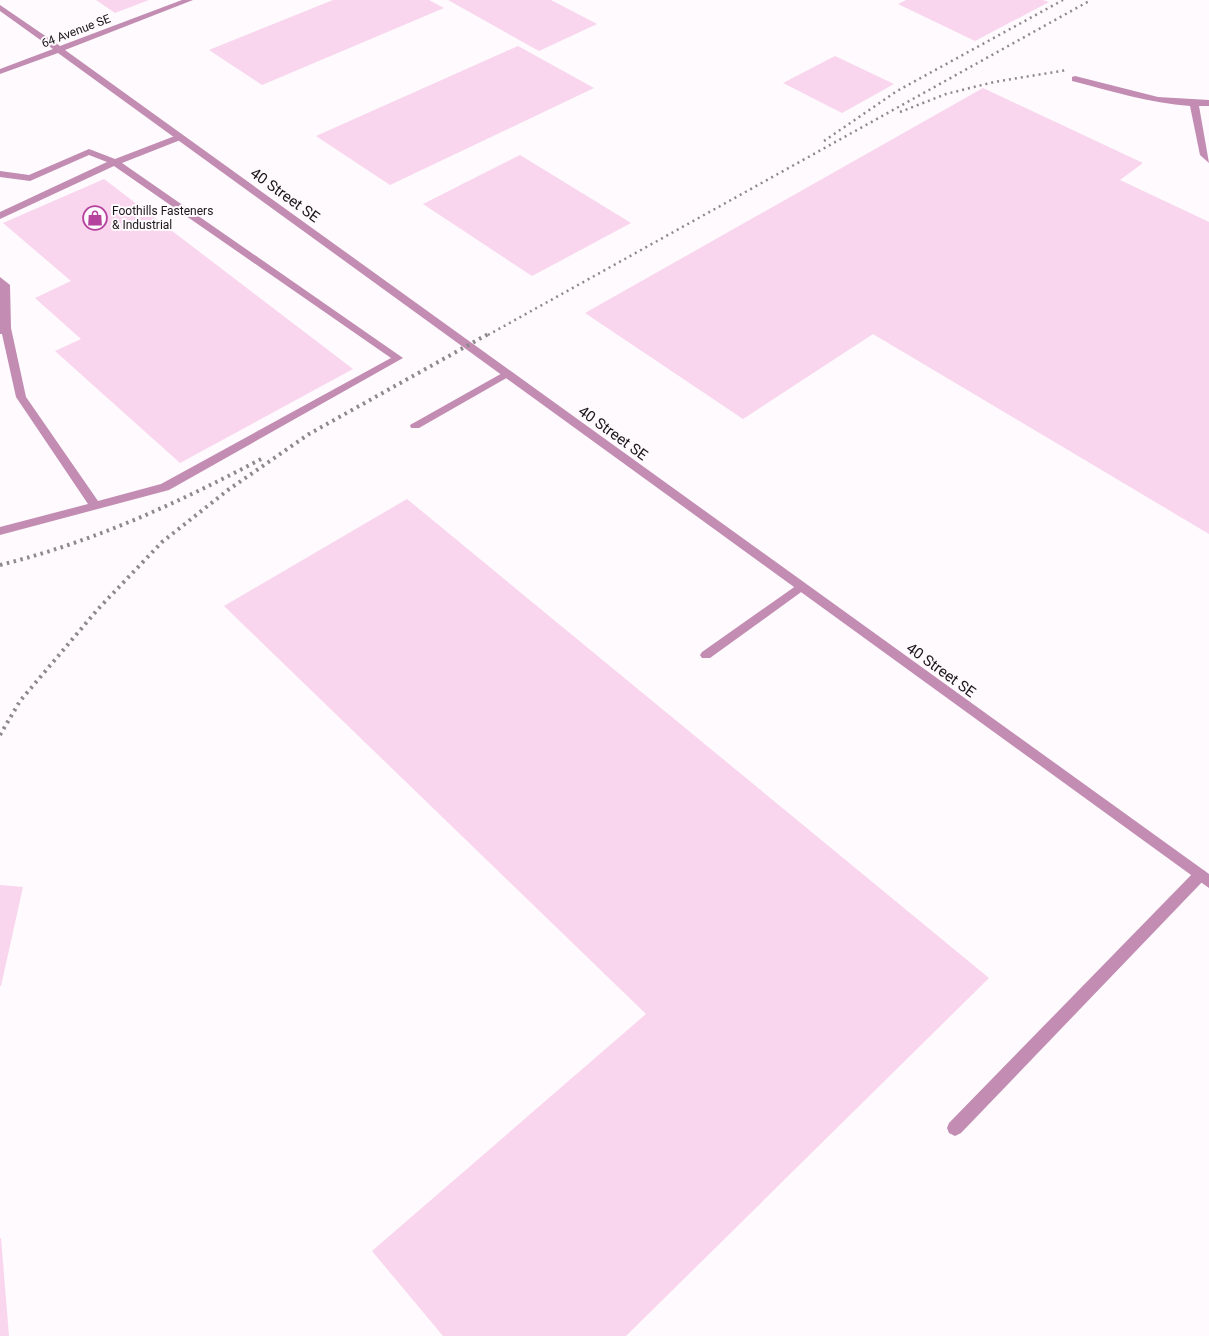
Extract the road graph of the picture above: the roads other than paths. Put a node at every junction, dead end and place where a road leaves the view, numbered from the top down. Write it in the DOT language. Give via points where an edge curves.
graph roads {
  1 [pos="189,0"];
  2 [pos="0,7"];
  3 [pos="60,49"];
  4 [pos="0,72"];
  5 [pos="1075,79"];
  6 [pos="1209,103"];
  7 [pos="1194,104"];
  8 [pos="180,137"];
  9 [pos="1209,160"];
  10 [pos="115,162"];
  11 [pos="0,174"];
  12 [pos="0,216"];
  13 [pos="2,284"];
  14 [pos="3,329"];
  15 [pos="506,374"];
  16 [pos="415,425"];
  17 [pos="95,506"];
  18 [pos="0,531"];
  19 [pos="800,587"];
  20 [pos="706,656"];
  21 [pos="1204,879"];
  22 [pos="955,1128"];
  1 -- 3 [label="street, 64 Avenue SE"];
  2 -- 3 [label="street, 40 Street SE"];
  3 -- 4 [label="street, 64 Avenue SE"];
  3 -- 8 [label="street, 40 Street SE"];
  5 -- 7 [label="street" via="1147,98"];
  6 -- 7 [label="street"];
  7 -- 9 [label="street" via="1204,155"];
  8 -- 10 [label="street"];
  8 -- 15 [label="street, 40 Street SE"];
  10 -- 11 [label="street" via="89,152 30,178"];
  10 -- 12 [label="street"];
  10 -- 17 [label="street" via="398,358 166,488"];
  13 -- 14 [label="street"];
  14 -- 17 [label="street" via="21,397"];
  15 -- 16 [label="street"];
  15 -- 19 [label="street, 40 Street SE"];
  17 -- 18 [label="street"];
  19 -- 20 [label="street"];
  19 -- 21 [label="street, 40 Street SE"];
  21 -- 22 [label="street"];
}
